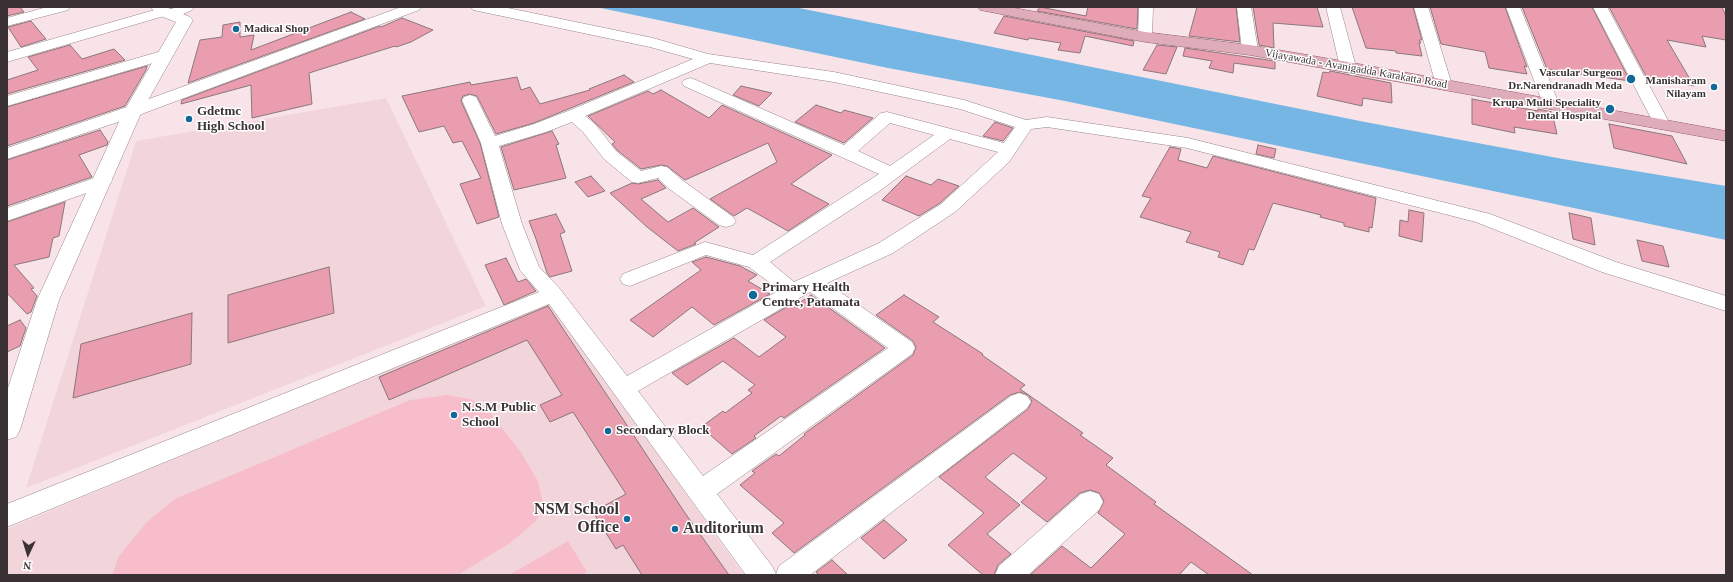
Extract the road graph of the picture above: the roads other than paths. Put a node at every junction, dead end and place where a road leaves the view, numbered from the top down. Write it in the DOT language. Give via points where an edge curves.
graph roads {
  1 [pos="63,7"];
  2 [pos="414,7"];
  3 [pos="478,7"];
  4 [pos="985,7"];
  5 [pos="1146,7"];
  6 [pos="1244,7"];
  7 [pos="1333,7"];
  8 [pos="1422,7"];
  9 [pos="1513,7"];
  10 [pos="1600,7"];
  11 [pos="169,10"];
  12 [pos="7,22"];
  13 [pos="1145,37"];
  14 [pos="1250,50"];
  15 [pos="165,55"];
  16 [pos="7,56"];
  17 [pos="707,58"];
  18 [pos="1348,67"];
  19 [pos="690,83"];
  20 [pos="1444,85"];
  21 [pos="882,88"];
  22 [pos="470,100"];
  23 [pos="7,101"];
  24 [pos="1551,104"];
  25 [pos="133,111"];
  26 [pos="574,115"];
  27 [pos="888,117"];
  28 [pos="1662,124"];
  29 [pos="1025,126"];
  30 [pos="946,134"];
  31 [pos="1726,136"];
  32 [pos="490,143"];
  33 [pos="1009,150"];
  34 [pos="847,152"];
  35 [pos="7,154"];
  36 [pos="892,173"];
  37 [pos="103,181"];
  38 [pos="7,216"];
  39 [pos="726,221"];
  40 [pos="756,262"];
  41 [pos="630,279"];
  42 [pos="812,282"];
  43 [pos="792,293"];
  44 [pos="553,294"];
  45 [pos="1726,304"];
  46 [pos="624,388"];
  47 [pos="1019,402"];
  48 [pos="8,427"];
  49 [pos="701,491"];
  50 [pos="1090,502"];
  51 [pos="7,516"];
  52 [pos="762,575"];
  53 [pos="789,575"];
  54 [pos="1008,575"];
  1 -- 12 [label="street"];
  2 -- 25 [label="street"];
  3 -- 17 [label="street" via="645,41"];
  4 -- 13 [label="main road, Vijayawada - Avanigadda Karakatta Road"];
  5 -- 13 [label="street"];
  6 -- 14 [label="street"];
  7 -- 18 [label="street"];
  8 -- 20 [label="street"];
  9 -- 24 [label="street"];
  10 -- 28 [label="street"];
  11 -- 15 [label="street" via="185,20"];
  11 -- 16 [label="street"];
  13 -- 14 [label="main road, Vijayawada - Avanigadda Karakatta Road"];
  14 -- 18 [label="main road, Vijayawada - Avanigadda Karakatta Road"];
  15 -- 23 [label="street"];
  15 -- 25 [label="street"];
  17 -- 21 [label="street"];
  17 -- 26 [label="street"];
  18 -- 20 [label="main road, Vijayawada - Avanigadda Karakatta Road"];
  19 -- 34 [label="street"];
  20 -- 24 [label="main road, Vijayawada - Avanigadda Karakatta Road"];
  21 -- 27 [label="street"];
  21 -- 29 [label="street" via="964,106"];
  22 -- 32 [label="street"];
  24 -- 28 [label="main road, Vijayawada - Avanigadda Karakatta Road"];
  25 -- 35 [label="street"];
  25 -- 37 [label="street"];
  26 -- 32 [label="street"];
  26 -- 39 [label="street" via="589,128 610,155 638,178 661,171"];
  27 -- 30 [label="street"];
  27 -- 34 [label="street"];
  28 -- 31 [label="main road, Vijayawada - Avanigadda Karakatta Road"];
  29 -- 33 [label="street"];
  29 -- 45 [label="street" via="1047,122 1188,143 1475,216 1609,267"];
  30 -- 33 [label="street"];
  30 -- 36 [label="street"];
  32 -- 44 [label="street" via="512,224 530,270"];
  33 -- 42 [label="street" via="948,208 886,248"];
  34 -- 36 [label="street"];
  36 -- 40 [label="street"];
  37 -- 38 [label="street"];
  37 -- 48 [label="street" via="48,300"];
  40 -- 41 [label="street" via="705,248"];
  40 -- 43 [label="street"];
  42 -- 43 [label="street"];
  42 -- 49 [label="street" via="904,348"];
  43 -- 46 [label="street"];
  44 -- 46 [label="street"];
  44 -- 51 [label="street"];
  46 -- 49 [label="street"];
  47 -- 53 [label="street"];
  49 -- 52 [label="street"];
  50 -- 54 [label="street"];
}
